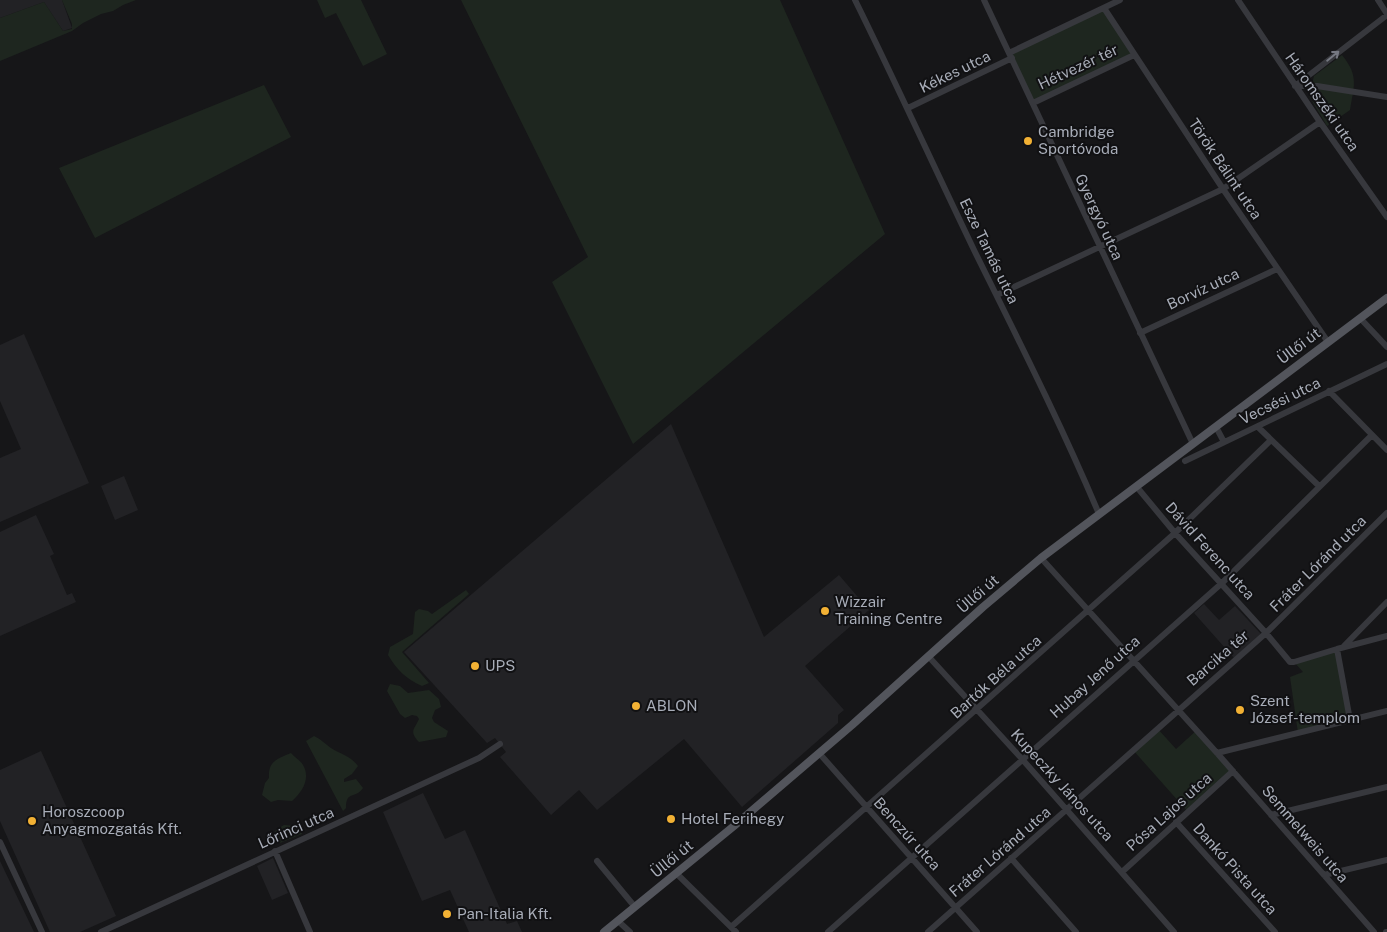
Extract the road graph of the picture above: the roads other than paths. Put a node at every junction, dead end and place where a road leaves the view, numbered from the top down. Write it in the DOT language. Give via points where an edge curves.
graph roads {
  1 [pos="855,0"];
  2 [pos="984,0"];
  3 [pos="1120,0"];
  4 [pos="1238,0"];
  5 [pos="1378,0"];
  6 [pos="1104,8"];
  7 [pos="1387,14"];
  8 [pos="1134,54"];
  9 [pos="1011,56"];
  10 [pos="1295,86"];
  11 [pos="1387,97"];
  12 [pos="1033,103"];
  13 [pos="908,108"];
  14 [pos="1320,122"];
  15 [pos="1223,189"];
  16 [pos="1387,217"];
  17 [pos="1099,247"];
  18 [pos="1277,269"];
  19 [pos="996,295"];
  20 [pos="1387,298"];
  21 [pos="1360,318"];
  22 [pos="1140,333"];
  23 [pos="1328,342"];
  24 [pos="1387,347"];
  25 [pos="1387,364"];
  26 [pos="1328,391"];
  27 [pos="1216,427"];
  28 [pos="1258,427"];
  29 [pos="1372,434"];
  30 [pos="1271,440"];
  31 [pos="1224,442"];
  32 [pos="1193,444"];
  33 [pos="1387,450"];
  34 [pos="1185,462"];
  35 [pos="1136,486"];
  36 [pos="1319,486"];
  37 [pos="1387,513"];
  38 [pos="1098,514"];
  39 [pos="1176,533"];
  40 [pos="1041,558"];
  41 [pos="1222,583"];
  42 [pos="1387,602"];
  43 [pos="1089,611"];
  44 [pos="1266,633"];
  45 [pos="1387,636"];
  46 [pos="1340,648"];
  47 [pos="929,657"];
  48 [pos="1133,660"];
  49 [pos="978,710"];
  50 [pos="1178,710"];
  51 [pos="1387,711"];
  52 [pos="1350,720"];
  53 [pos="500,744"];
  54 [pos="819,753"];
  55 [pos="1217,753"];
  56 [pos="1022,759"];
  57 [pos="1232,771"];
  58 [pos="1387,787"];
  59 [pos="866,807"];
  60 [pos="1067,810"];
  61 [pos="1271,815"];
  62 [pos="1176,822"];
  63 [pos="0,842"];
  64 [pos="275,851"];
  65 [pos="911,858"];
  66 [pos="1011,858"];
  67 [pos="597,860"];
  68 [pos="1387,860"];
  69 [pos="1122,872"];
  70 [pos="676,873"];
  71 [pos="1324,875"];
  72 [pos="635,906"];
  73 [pos="956,908"];
  74 [pos="618,921"];
  75 [pos="734,930"];
  76 [pos="42,932"];
  77 [pos="101,932"];
  78 [pos="310,932"];
  79 [pos="604,932"];
  80 [pos="630,932"];
  81 [pos="828,932"];
  82 [pos="928,932"];
  83 [pos="977,932"];
  84 [pos="1076,932"];
  85 [pos="1174,932"];
  86 [pos="1275,932"];
  87 [pos="1374,932"];
  1 -- 13 [label="street, Esze Tamás utca"];
  2 -- 9 [label="street, Gyergyó utca"];
  3 -- 6 [label="street, Kékes utca"];
  4 -- 10 [label="street, Háromszéki utca"];
  5 -- 7 [label="street"];
  6 -- 8 [label="street, Török Bálint utca"];
  6 -- 9 [label="street, Kékes utca"];
  10 -- 7 [label="street, one-way"];
  8 -- 12 [label="street, Hétvezér tér"];
  8 -- 15 [label="street, Török Bálint utca"];
  9 -- 12 [label="street, Gyergyó utca"];
  9 -- 13 [label="street, Kékes utca"];
  10 -- 11 [label="street" via="1318,86"];
  10 -- 14 [label="street, Háromszéki utca"];
  12 -- 17 [label="street, Gyergyó utca"];
  13 -- 19 [label="street, Esze Tamás utca"];
  14 -- 15 [label="street"];
  14 -- 16 [label="street, Háromszéki utca"];
  15 -- 17 [label="street"];
  15 -- 18 [label="street, Török Bálint utca"];
  17 -- 19 [label="street"];
  17 -- 22 [label="street, Gyergyó utca"];
  18 -- 22 [label="street, Borvíz utca"];
  18 -- 23 [label="street, Török Bálint utca"];
  19 -- 38 [label="street, Esze Tamás utca"];
  20 -- 21 [label="main road, Üllői út"];
  21 -- 23 [label="main road, Üllői út"];
  21 -- 24 [label="street"];
  22 -- 32 [label="street, Gyergyó utca"];
  23 -- 27 [label="main road, Üllői út"];
  25 -- 26 [label="street, Vecsési utca"];
  26 -- 28 [label="street, Vecsési utca"];
  26 -- 29 [label="street"];
  27 -- 31 [label="street"];
  27 -- 32 [label="main road, Üllői út"];
  28 -- 30 [label="street"];
  28 -- 31 [label="street, Vecsési utca"];
  29 -- 33 [label="street"];
  29 -- 36 [label="street, Hubay Jenő utca"];
  30 -- 36 [label="street"];
  30 -- 39 [label="street, Bartók Béla utca"];
  31 -- 34 [label="street, Vecsési utca"];
  32 -- 35 [label="main road, Üllői út"];
  35 -- 38 [label="main road, Üllői út"];
  35 -- 39 [label="street, Dávid Ferenc utca"];
  36 -- 41 [label="street, Hubay Jenő utca"];
  37 -- 44 [label="street, Fráter Lóránd utca"];
  38 -- 40 [label="main road, Üllői út"];
  39 -- 41 [label="street, Dávid Ferenc utca"];
  39 -- 43 [label="street, Bartók Béla utca"];
  40 -- 43 [label="street"];
  40 -- 47 [label="main road, Üllői út"];
  41 -- 44 [label="street, Dávid Ferenc utca"];
  41 -- 48 [label="street, Hubay Jenő utca"];
  42 -- 46 [label="street"];
  43 -- 48 [label="street"];
  43 -- 49 [label="street, Bartók Béla utca"];
  44 -- 46 [label="street, Barcika tér" via="1290,662"];
  44 -- 50 [label="street, Barcika tér"];
  45 -- 46 [label="street"];
  46 -- 52 [label="street"];
  47 -- 49 [label="street, Kupeczky János utca"];
  47 -- 54 [label="main road, Üllői út"];
  48 -- 50 [label="street"];
  48 -- 56 [label="street, Hubay Jenő utca"];
  49 -- 56 [label="street, Kupeczky János utca"];
  49 -- 59 [label="street, Bartók Béla utca"];
  50 -- 55 [label="street"];
  50 -- 60 [label="street, Fráter Lóránd utca"];
  51 -- 52 [label="street"];
  52 -- 55 [label="street"];
  53 -- 64 [label="street, Lőrinci utca" via="479,758"];
  54 -- 59 [label="street, Benczúr utca"];
  54 -- 70 [label="main road, Üllői út"];
  55 -- 57 [label="street, Semmelweis utca"];
  56 -- 60 [label="street, Kupeczky János utca"];
  56 -- 65 [label="street, Hubay Jenő utca"];
  57 -- 61 [label="street, Semmelweis utca"];
  57 -- 62 [label="street, Pósa Lajos utca"];
  58 -- 61 [label="street"];
  59 -- 65 [label="street, Benczúr utca"];
  59 -- 75 [label="street, Bartók Béla utca"];
  60 -- 66 [label="street, Fráter Lóránd utca"];
  60 -- 69 [label="street, Kupeczky János utca"];
  61 -- 71 [label="street, Semmelweis utca"];
  62 -- 69 [label="street, Pósa Lajos utca"];
  62 -- 86 [label="street, Dankó Pista utca"];
  63 -- 76 [label="street"];
  64 -- 77 [label="street, Lőrinci utca"];
  64 -- 78 [label="street"];
  65 -- 73 [label="street, Benczúr utca"];
  65 -- 81 [label="street, Hubay Jenő utca"];
  66 -- 73 [label="street, Fráter Lóránd utca"];
  66 -- 84 [label="street"];
  67 -- 72 [label="street"];
  68 -- 71 [label="street"];
  69 -- 85 [label="street, Kupeczky János utca"];
  70 -- 72 [label="main road, Üllői út"];
  70 -- 75 [label="street"];
  71 -- 87 [label="street, Semmelweis utca"];
  72 -- 74 [label="main road, Üllői út"];
  73 -- 82 [label="street, Fráter Lóránd utca"];
  73 -- 83 [label="street, Benczúr utca"];
  74 -- 79 [label="main road, Üllői út"];
  74 -- 80 [label="street"];
}
